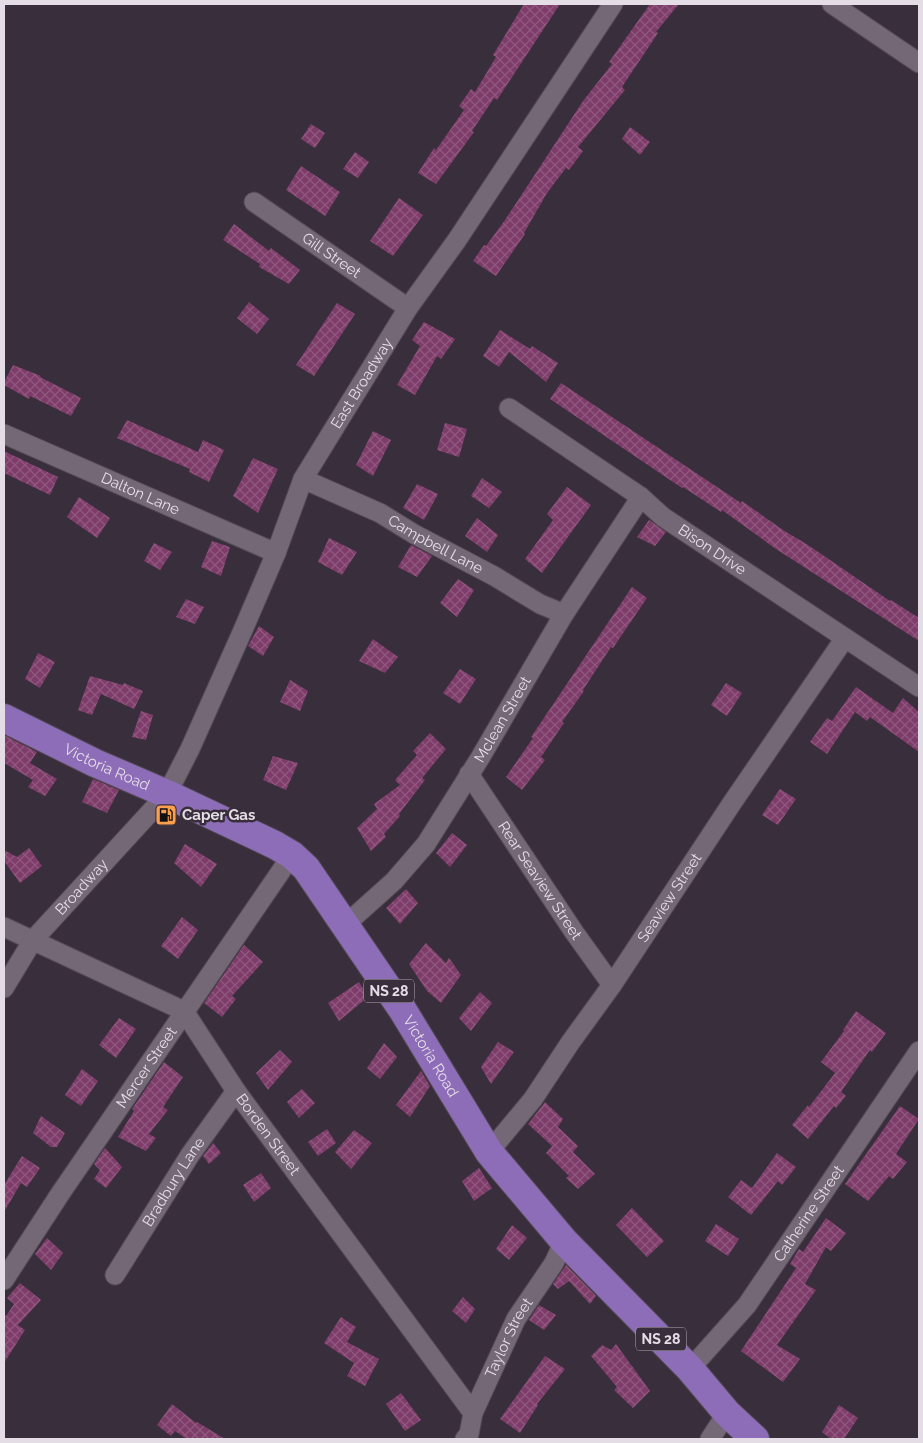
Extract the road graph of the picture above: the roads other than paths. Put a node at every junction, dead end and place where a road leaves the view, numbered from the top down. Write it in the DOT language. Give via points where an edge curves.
graph roads {
  1 [pos="613,4"];
  2 [pos="832,4"];
  3 [pos="919,63"];
  4 [pos="254,202"];
  5 [pos="408,308"];
  6 [pos="508,408"];
  7 [pos="4,434"];
  8 [pos="303,479"];
  9 [pos="641,498"];
  10 [pos="276,553"];
  11 [pos="564,614"];
  12 [pos="845,638"];
  13 [pos="919,687"];
  14 [pos="4,718"];
  15 [pos="469,774"];
  16 [pos="167,794"];
  17 [pos="292,855"];
  18 [pos="345,925"];
  19 [pos="4,927"];
  20 [pos="33,940"];
  21 [pos="612,985"];
  22 [pos="4,988"];
  23 [pos="184,1011"];
  24 [pos="919,1051"];
  25 [pos="236,1091"];
  26 [pos="489,1152"];
  27 [pos="564,1241"];
  28 [pos="115,1275"];
  29 [pos="4,1280"];
  30 [pos="690,1369"];
  31 [pos="473,1413"];
  32 [pos="727,1413"];
  33 [pos="469,1438"];
  34 [pos="710,1439"];
  35 [pos="756,1439"];
  1 -- 5 [label="street, East Broadway" via="457,240"];
  2 -- 3 [label="street"];
  4 -- 5 [label="street, Gill Street"];
  5 -- 8 [label="street, East Broadway"];
  6 -- 9 [label="street, Bison Drive"];
  7 -- 10 [label="street, Dalton Lane"];
  8 -- 10 [label="street, East Broadway"];
  8 -- 11 [label="street, Campbell Lane" via="380,513 540,604"];
  9 -- 11 [label="street, Mclean Street"];
  9 -- 12 [label="street, Bison Drive"];
  10 -- 16 [label="street, East Broadway" via="209,708"];
  11 -- 15 [label="street, Mclean Street"];
  12 -- 13 [label="street, Bison Drive"];
  12 -- 21 [label="street, Seaview Street"];
  14 -- 16 [label="main road, Victoria Road / NS 28"];
  15 -- 18 [label="street, Mclean Street" via="426,844 394,882"];
  15 -- 21 [label="street, Rear Seaview Street"];
  16 -- 17 [label="main road, Victoria Road / NS 28"];
  16 -- 20 [label="street, Broadway"];
  17 -- 18 [label="main road, Victoria Road / NS 28" via="306,868"];
  17 -- 23 [label="street, Mercer Street"];
  18 -- 26 [label="main road, Victoria Road / NS 28" via="402,1010"];
  19 -- 20 [label="street"];
  20 -- 22 [label="street, Broadway"];
  20 -- 23 [label="street"];
  21 -- 26 [label="street, Seaview Street" via="525,1110"];
  23 -- 25 [label="street, Borden Street"];
  23 -- 29 [label="street, Mercer Street"];
  24 -- 30 [label="street, Catherine Street" via="747,1305"];
  25 -- 28 [label="street, Bradbury Lane" via="190,1155"];
  25 -- 31 [label="street, Borden Street"];
  26 -- 27 [label="main road, Victoria Road / NS 28"];
  27 -- 30 [label="main road, Victoria Road / NS 28"];
  27 -- 31 [label="street, Taylor Street" via="554,1263 516,1319"];
  30 -- 32 [label="main road, Victoria Road / NS 28"];
  31 -- 33 [label="street, Taylor Street"];
  32 -- 34 [label="street"];
  32 -- 35 [label="main road, Victoria Road / NS 28"];
}
